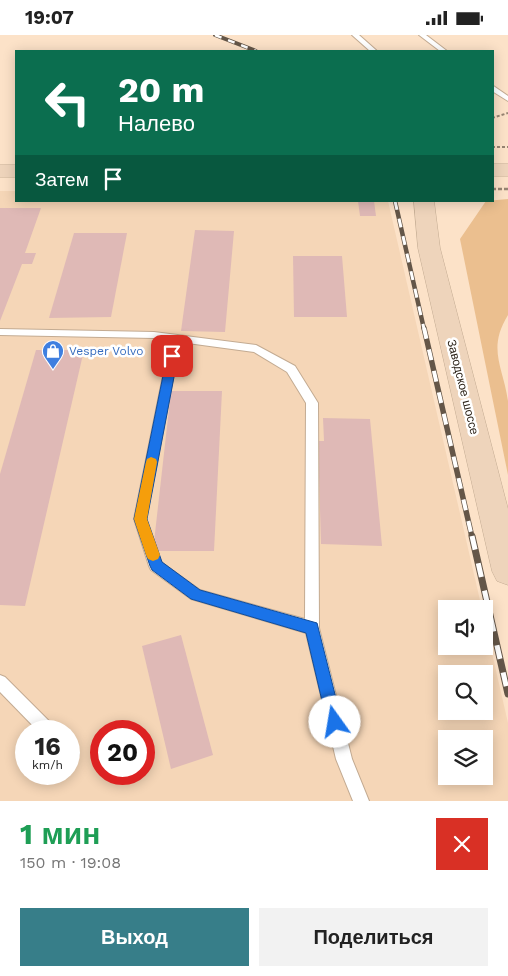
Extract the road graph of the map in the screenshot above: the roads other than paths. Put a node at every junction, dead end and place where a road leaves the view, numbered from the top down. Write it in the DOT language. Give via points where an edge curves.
graph roads {
  1 [pos="355,35"];
  2 [pos="422,35"];
  3 [pos="373,50"];
  4 [pos="443,50"];
  5 [pos="494,88"];
  6 [pos="508,99"];
  7 [pos="494,170"];
  8 [pos="508,170"];
  9 [pos="0,171"];
  10 [pos="15,171"];
  11 [pos="494,182"];
  12 [pos="508,182"];
  13 [pos="0,183"];
  14 [pos="15,183"];
  15 [pos="424,202"];
  16 [pos="441,202"];
  17 [pos="427,229"];
  18 [pos="0,332"];
  19 [pos="176,338"];
  20 [pos="508,571"];
  21 [pos="312,628"];
  22 [pos="0,682"];
  23 [pos="38,720"];
  24 [pos="361,801"];
  1 -- 3 [label="lane"];
  2 -- 4 [label="lane"];
  5 -- 6 [label="lane"];
  7 -- 8 [label="street"];
  9 -- 10 [label="street"];
  11 -- 12 [label="street"];
  13 -- 14 [label="street"];
  15 -- 17 [label="street, Заводское шоссе"];
  16 -- 17 [label="street"];
  17 -- 20 [label="street, Заводское шоссе"];
  18 -- 19 [label="lane"];
  19 -- 21 [label="lane" via="256,349 291,369 312,403"];
  19 -- 21 [label="lane" via="140,519 156,566 196,595"];
  21 -- 24 [label="lane" via="344,759"];
  22 -- 23 [label="lane"];
}
